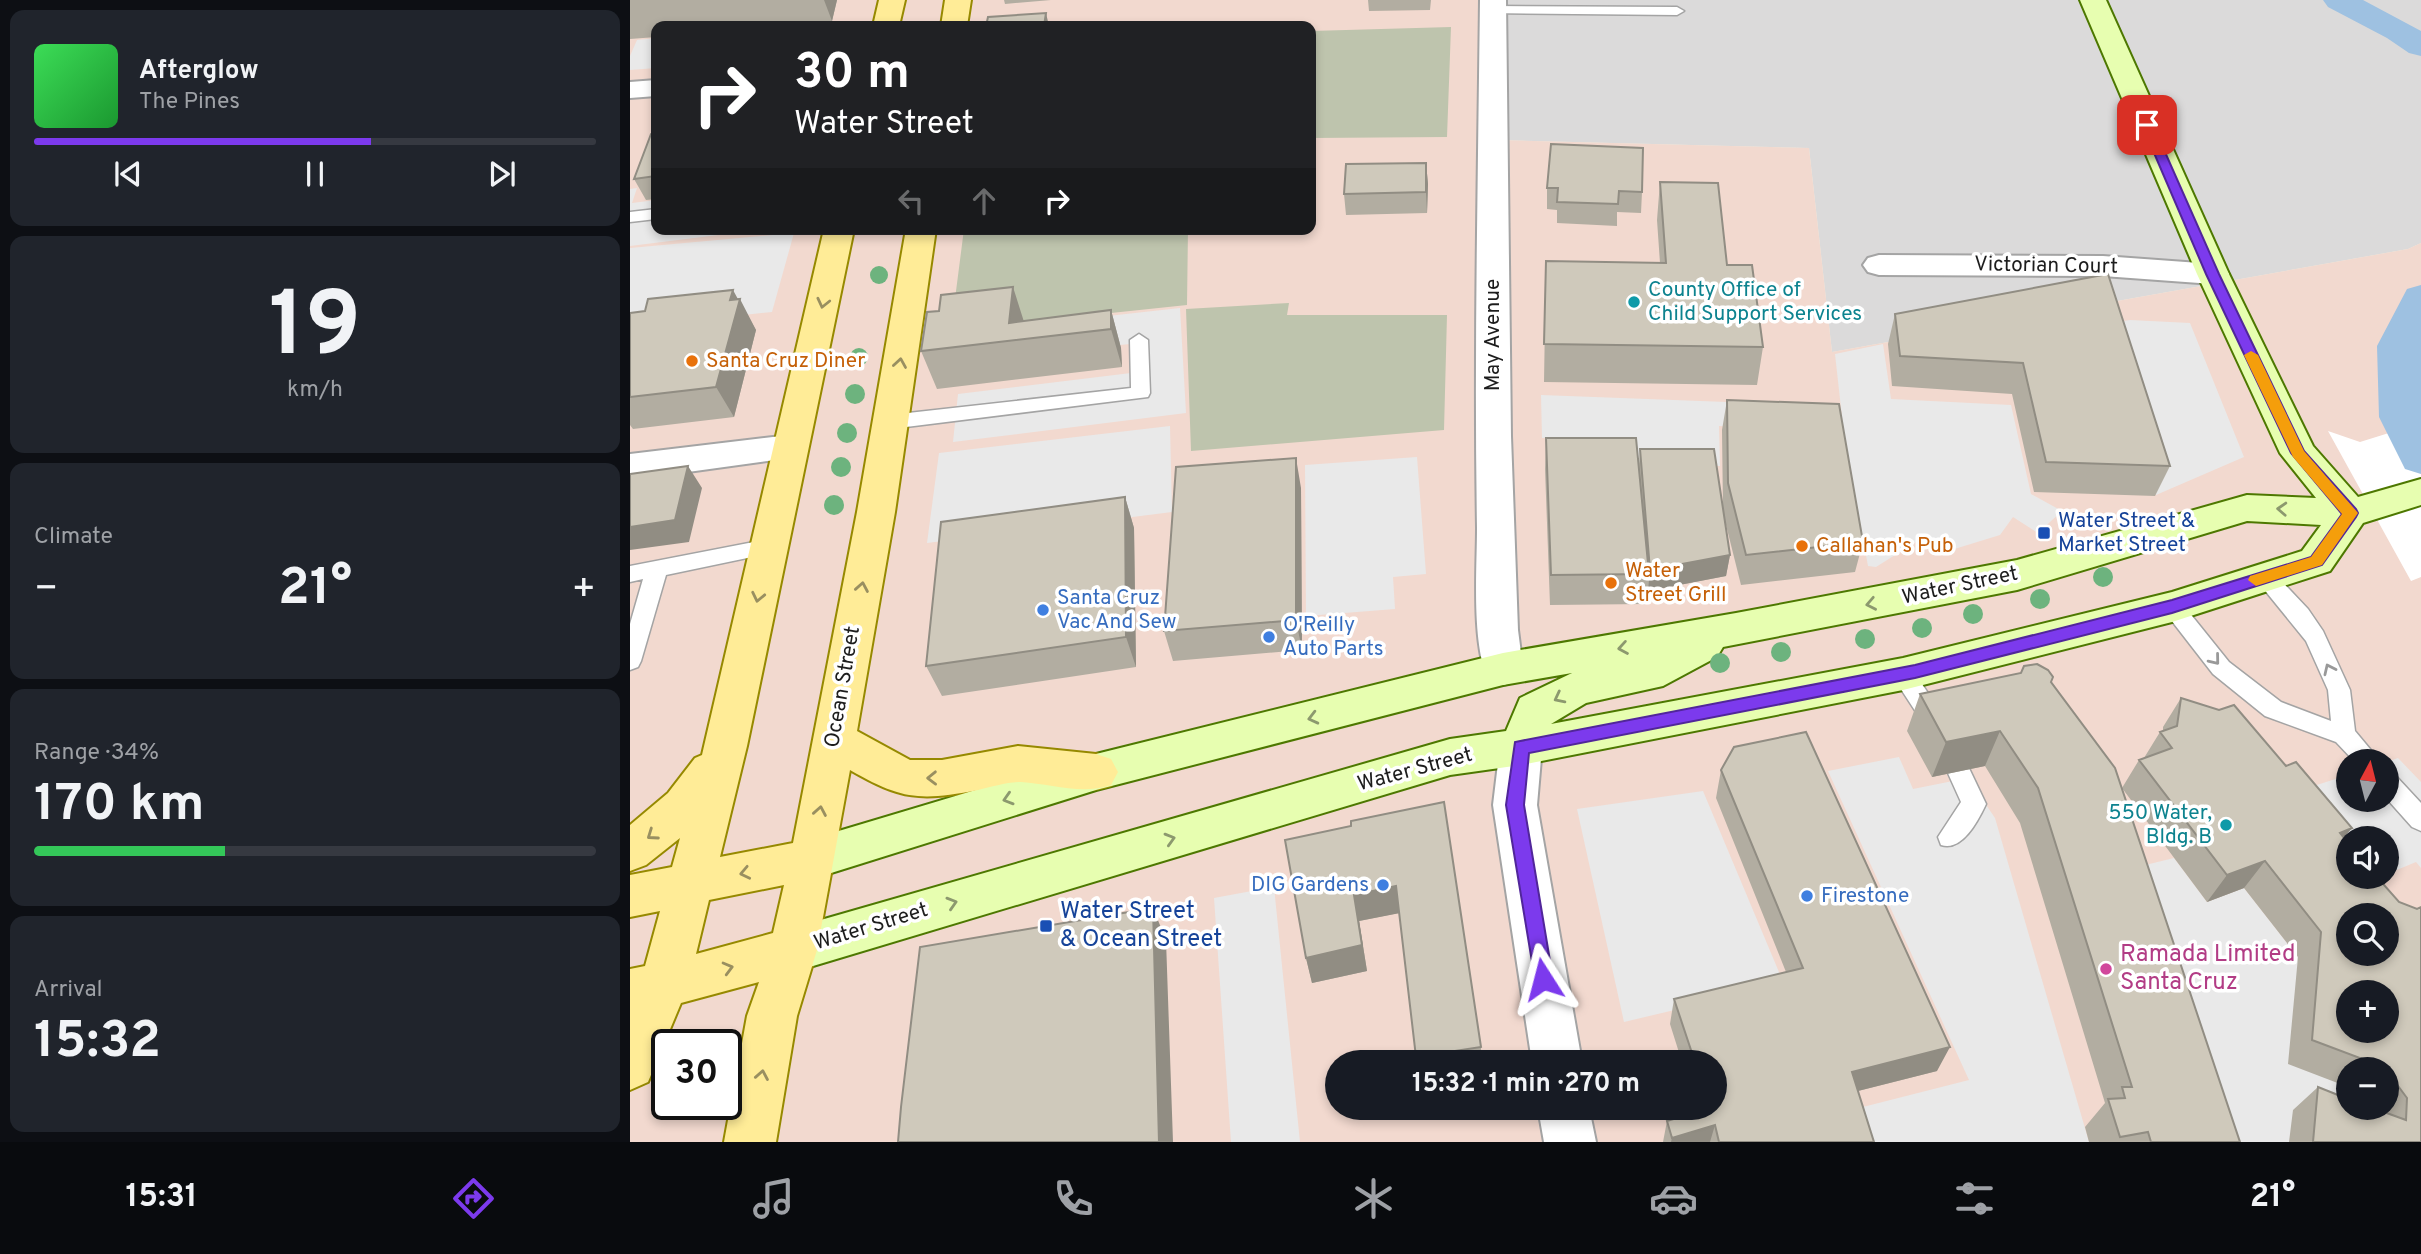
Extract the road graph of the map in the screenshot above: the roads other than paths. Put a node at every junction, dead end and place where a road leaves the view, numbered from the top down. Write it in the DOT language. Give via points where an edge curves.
graph roads {
  1 [pos="958,0"];
  2 [pos="2093,0"];
  3 [pos="1493,5"];
  4 [pos="1677,11"];
  5 [pos="955,21"];
  6 [pos="651,88"];
  7 [pos="630,90"];
  8 [pos="651,215"];
  9 [pos="630,217"];
  10 [pos="838,235"];
  11 [pos="920,235"];
  12 [pos="1879,265"];
  13 [pos="2213,274"];
  14 [pos="1139,340"];
  15 [pos="890,422"];
  16 [pos="790,447"];
  17 [pos="630,467"];
  18 [pos="2421,492"];
  19 [pos="2360,510"];
  20 [pos="769,547"];
  21 [pos="657,569"];
  22 [pos="630,574"];
  23 [pos="2266,577"];
  24 [pos="2172,607"];
  25 [pos="1735,629"];
  26 [pos="630,661"];
  27 [pos="1503,669"];
  28 [pos="1903,674"];
  29 [pos="1937,724"];
  30 [pos="2344,735"];
  31 [pos="834,739"];
  32 [pos="726,746"];
  33 [pos="1521,747"];
  34 [pos="2357,749"];
  35 [pos="1959,771"];
  36 [pos="1097,772"];
  37 [pos="2399,795"];
  38 [pos="2421,820"];
  39 [pos="1950,837"];
  40 [pos="630,851"];
  41 [pos="812,859"];
  42 [pos="688,886"];
  43 [pos="630,896"];
  44 [pos="793,950"];
  45 [pos="647,989"];
  46 [pos="1555,1050"];
  47 [pos="630,1065"];
  48 [pos="1566,1120"];
  49 [pos="750,1142"];
  50 [pos="1570,1142"];
  1 -- 5 [label="main road"];
  2 -- 13 [label="main road"];
  3 -- 4 [label="lane"];
  3 -- 27 [label="street, May Avenue" via="1493,436"];
  6 -- 7 [label="street"];
  8 -- 9 [label="lane"];
  10 -- 16 [label="main road, one-way"];
  15 -- 11 [label="main road, Ocean Street, one-way"];
  12 -- 13 [label="street, Victorian Court" via="2103,266"];
  13 -- 19 [label="main road" via="2298,453"];
  14 -- 15 [label="lane" via="1141,393"];
  31 -- 15 [label="main road, Ocean Street, one-way"];
  16 -- 17 [label="street"];
  16 -- 20 [label="main road"];
  18 -- 19 [label="main road, Water Street"];
  19 -- 23 [label="main road, Water Street" via="2316,561"];
  19 -- 25 [label="main road, Water Street, one-way" via="2247,508 2017,575"];
  20 -- 21 [label="lane"];
  20 -- 32 [label="main road, one-way"];
  21 -- 22 [label="lane"];
  21 -- 26 [label="lane"];
  23 -- 24 [label="main road, Water Street"];
  30 -- 23 [label="lane, one-way" via="2339,690 2315,637"];
  24 -- 28 [label="main road, Water Street"];
  24 -- 30 [label="lane, one-way" via="2221,668 2273,709"];
  25 -- 27 [label="main road, Water Street, one-way"];
  25 -- 33 [label="main road, one-way" via="1649,674 1578,688 1535,710"];
  27 -- 36 [label="main road, Water Street, one-way"];
  28 -- 29 [label="lane"];
  28 -- 33 [label="main road, Water Street"];
  30 -- 34 [label="lane"];
  36 -- 31 [label="main road, one-way" via="1018,764 942,778 909,778"];
  41 -- 31 [label="main road, Ocean Street, one-way"];
  32 -- 40 [label="main road, one-way" via="685,807"];
  32 -- 42 [label="main road"];
  44 -- 33 [label="main road, Water Street, one-way" via="1450,757"];
  33 -- 46 [label="street" via="1515,805"];
  35 -- 39 [label="lane" via="1974,804"];
  36 -- 41 [label="main road, Water Street, one-way"];
  37 -- 38 [label="lane"];
  41 -- 42 [label="main road, Water Street, one-way"];
  41 -- 44 [label="main road, Ocean Street"];
  42 -- 43 [label="main road, Water Street"];
  42 -- 45 [label="main road"];
  45 -- 44 [label="main road, Water Street, one-way"];
  49 -- 44 [label="main road, Ocean Street, one-way" via="772,1016"];
  45 -- 47 [label="main road"];
  48 -- 50 [label="street"];
}
